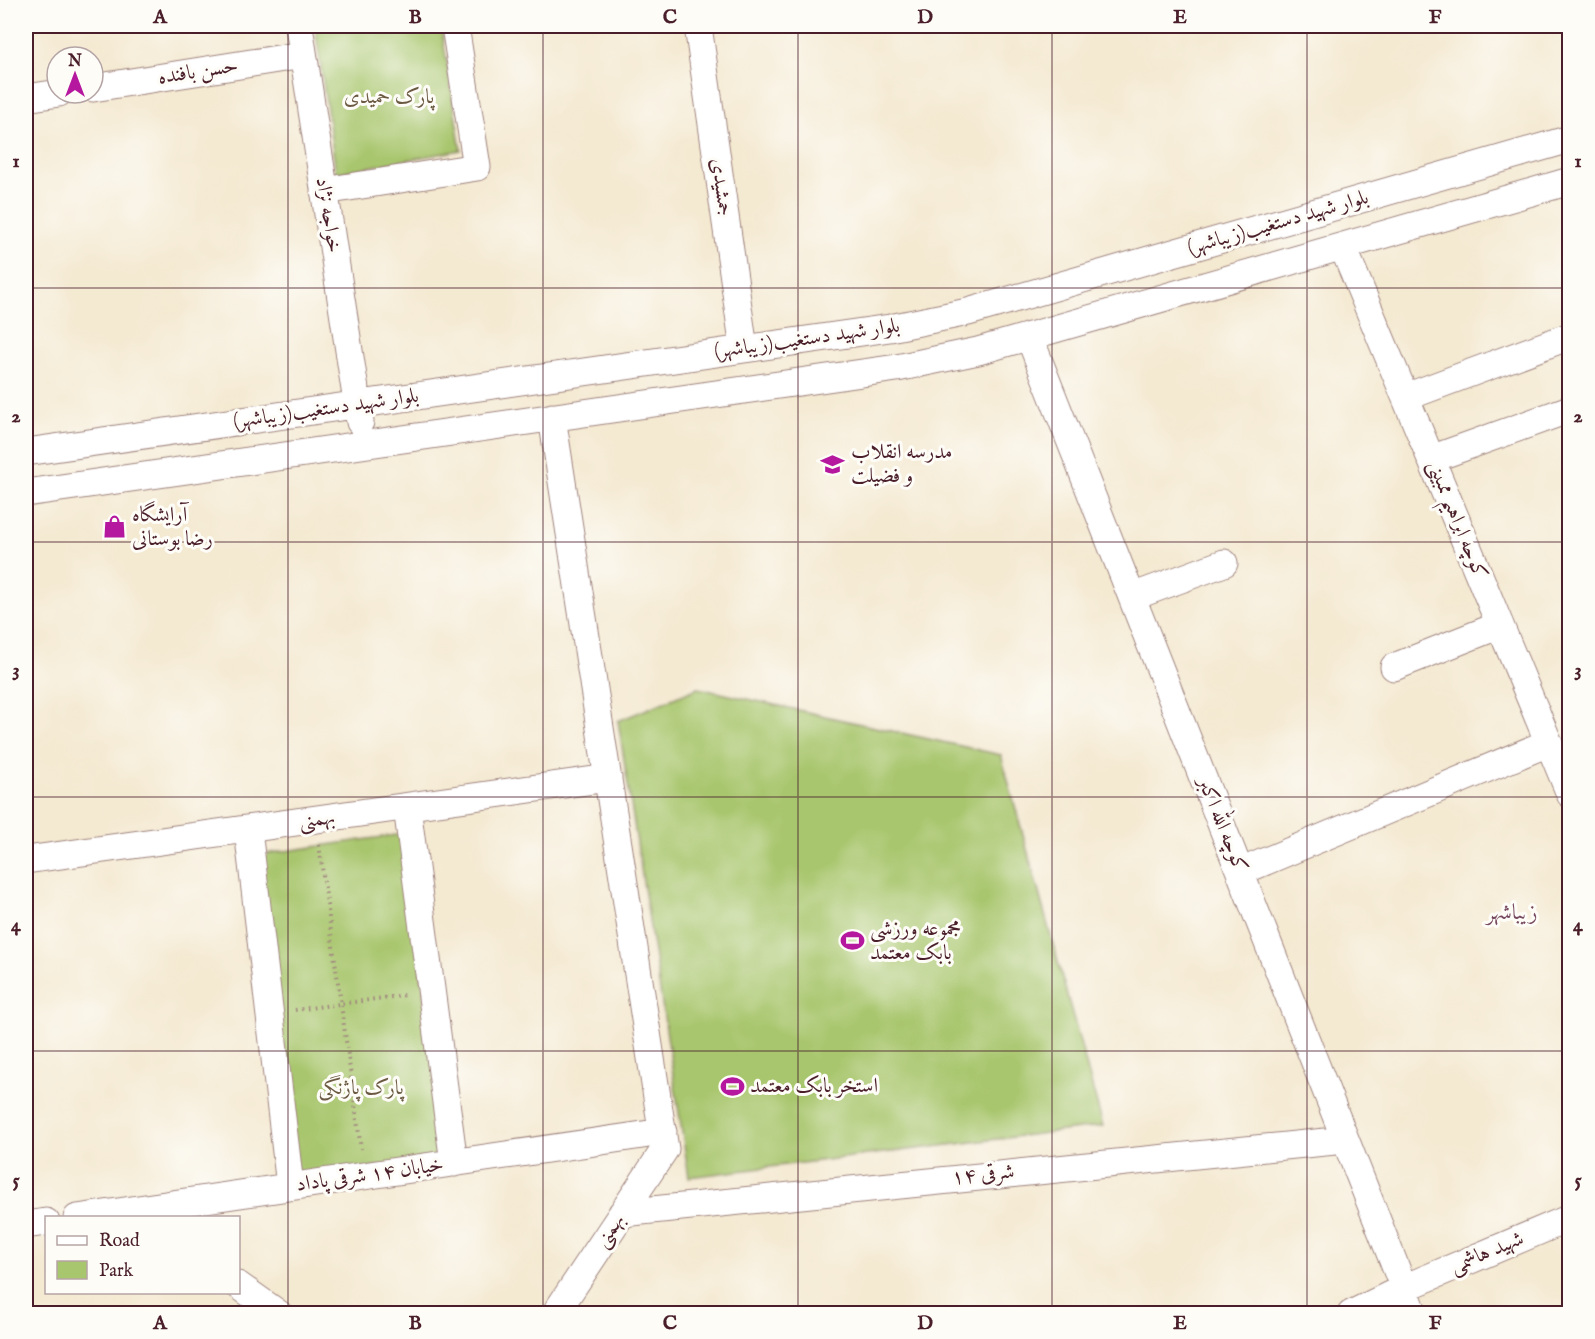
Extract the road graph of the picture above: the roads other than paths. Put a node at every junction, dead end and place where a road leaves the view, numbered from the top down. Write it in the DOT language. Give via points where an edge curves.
graph roads {
  1 [pos="299,26"];
  2 [pos="455,26"];
  3 [pos="698,26"];
  4 [pos="303,55"];
  5 [pos="105,86"];
  6 [pos="45,95"];
  7 [pos="26,98"];
  8 [pos="1569,139"];
  9 [pos="1492,162"];
  10 [pos="1569,181"];
  11 [pos="324,191"];
  12 [pos="1503,201"];
  13 [pos="1343,247"];
  14 [pos="890,328"];
  15 [pos="1029,336"];
  16 [pos="1569,336"];
  17 [pos="744,349"];
  18 [pos="897,368"];
  19 [pos="1406,398"];
  20 [pos="358,405"];
  21 [pos="1569,409"];
  22 [pos="552,417"];
  23 [pos="364,444"];
  24 [pos="26,452"];
  25 [pos="1431,459"];
  26 [pos="26,493"];
  27 [pos="1224,563"];
  28 [pos="1132,597"];
  29 [pos="1500,625"];
  30 [pos="1394,667"];
  31 [pos="1548,743"];
  32 [pos="608,778"];
  33 [pos="1569,794"];
  34 [pos="407,807"];
  35 [pos="248,830"];
  36 [pos="26,860"];
  37 [pos="1240,872"];
  38 [pos="664,1140"];
  39 [pos="1345,1140"];
  40 [pos="454,1163"];
  41 [pos="291,1186"];
  42 [pos="622,1213"];
  43 [pos="135,1214"];
  44 [pos="106,1216"];
  45 [pos="1569,1218"];
  46 [pos="45,1222"];
  47 [pos="26,1225"];
  48 [pos="240,1287"];
  49 [pos="1404,1288"];
  50 [pos="279,1314"];
  51 [pos="555,1314"];
  52 [pos="1351,1314"];
  53 [pos="1414,1314"];
  1 -- 4 [label="street, خواجه نژاد"];
  2 -- 11 [label="street" via="477,167"];
  3 -- 17 [label="street, جمشیدی"];
  4 -- 5 [label="street, حسن بافنده"];
  4 -- 11 [label="street, خواجه نژاد"];
  6 -- 7 [label="street"];
  8 -- 9 [label="street, بلوار شهید دستغیب(زیباشهر)"];
  9 -- 12 [label="street"];
  9 -- 14 [label="street, بلوار شهید دستغیب(زیباشهر)" via="968,312"];
  10 -- 12 [label="street, بلوار شهید دستغیب(زیباشهر)"];
  11 -- 20 [label="street, خواجه نژاد"];
  12 -- 13 [label="street, بلوار شهید دستغیب(زیباشهر)"];
  13 -- 15 [label="street, بلوار شهید دستغیب(زیباشهر)"];
  13 -- 19 [label="street, کوچه ابراهیم ممبینی"];
  14 -- 17 [label="street, بلوار شهید دستغیب(زیباشهر)"];
  14 -- 18 [label="street"];
  15 -- 18 [label="street, بلوار شهید دستغیب(زیباشهر)"];
  15 -- 28 [label="street, کوچه الله اکبر"];
  16 -- 19 [label="street"];
  17 -- 20 [label="street, بلوار شهید دستغیب(زیباشهر)"];
  18 -- 22 [label="street, بلوار شهید دستغیب(زیباشهر)"];
  19 -- 25 [label="street, کوچه ابراهیم ممبینی"];
  20 -- 23 [label="street, خواجه نژاد"];
  20 -- 24 [label="street, بلوار شهید دستغیب(زیباشهر)"];
  21 -- 25 [label="street"];
  22 -- 23 [label="street, بلوار شهید دستغیب(زیباشهر)"];
  22 -- 32 [label="street"];
  23 -- 26 [label="street, بلوار شهید دستغیب(زیباشهر)"];
  25 -- 29 [label="street, کوچه ابراهیم ممبینی"];
  27 -- 28 [label="street"];
  28 -- 37 [label="street, کوچه الله اکبر"];
  29 -- 30 [label="street"];
  29 -- 31 [label="street, کوچه ابراهیم ممبینی"];
  31 -- 33 [label="street, کوچه ابراهیم ممبینی"];
  31 -- 37 [label="street"];
  32 -- 34 [label="street, بهمنی"];
  32 -- 38 [label="street"];
  34 -- 35 [label="street, بهمنی"];
  34 -- 40 [label="street"];
  35 -- 36 [label="street, بهمنی"];
  35 -- 41 [label="street"];
  37 -- 39 [label="street, کوچه الله اکبر"];
  38 -- 40 [label="street, خیابان ۱۴ شرقی پاداد"];
  38 -- 42 [label="street, بهمنی"];
  39 -- 42 [label="street, ۱۴ شرقی"];
  39 -- 49 [label="street, کوچه الله اکبر"];
  40 -- 41 [label="street, خیابان ۱۴ شرقی پاداد"];
  41 -- 43 [label="street, خیابان ۱۴ شرقی پاداد"];
  42 -- 51 [label="street, بهمنی"];
  43 -- 44 [label="street, خیابان ۱۴ شرقی پاداد"];
  45 -- 49 [label="street, شهید هاشمی"];
  46 -- 47 [label="street"];
  48 -- 50 [label="street"];
  49 -- 52 [label="street, شهید هاشمی"];
  49 -- 53 [label="street, کوچه الله اکبر"];
}
